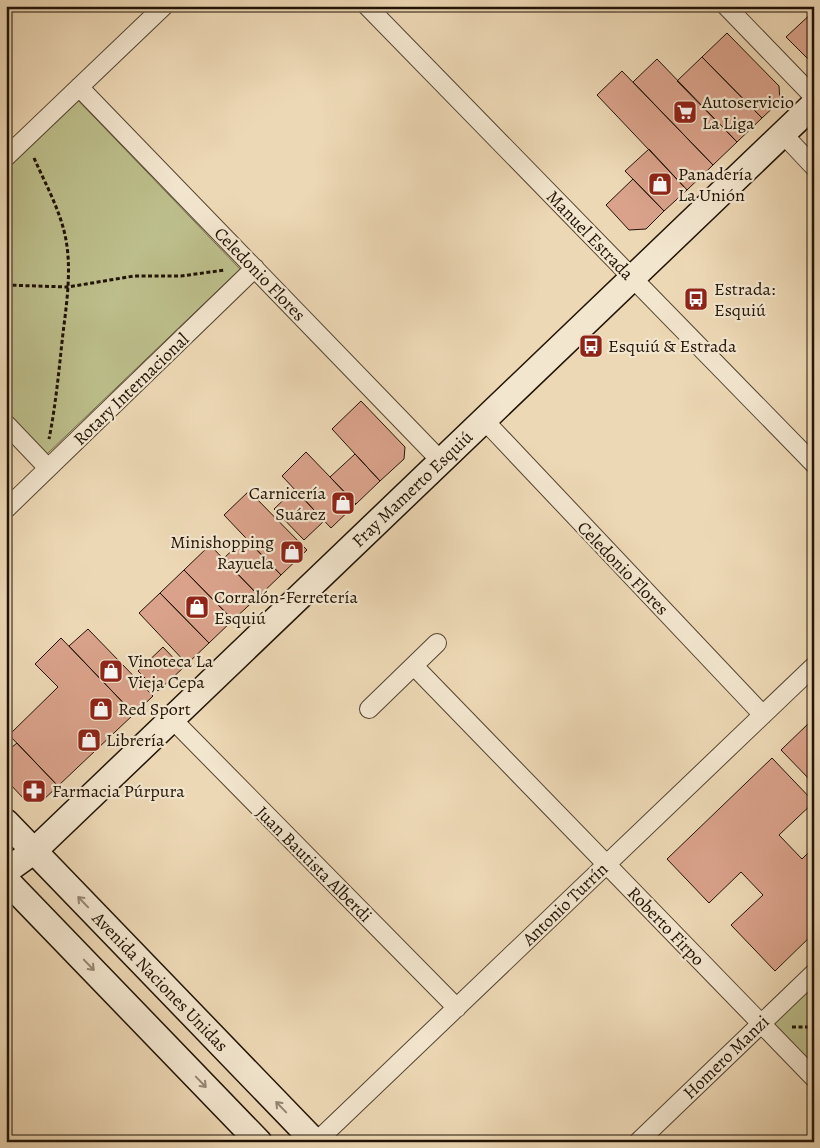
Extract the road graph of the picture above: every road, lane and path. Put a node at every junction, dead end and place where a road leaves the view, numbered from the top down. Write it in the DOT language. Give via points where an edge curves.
graph roads {
  1 [pos="164,6"];
  2 [pos="367,6"];
  3 [pos="726,6"];
  4 [pos="79,87"];
  5 [pos="814,97"];
  6 [pos="814,104"];
  7 [pos="782,134"];
  8 [pos="31,151"];
  9 [pos="6,157"];
  10 [pos="814,167"];
  11 [pos="233,268"];
  12 [pos="255,268"];
  13 [pos="632,278"];
  14 [pos="6,285"];
  15 [pos="68,287"];
  16 [pos="484,420"];
  17 [pos="6,424"];
  18 [pos="48,440"];
  19 [pos="442,461"];
  20 [pos="814,464"];
  21 [pos="48,468"];
  22 [pos="6,508"];
  23 [pos="437,643"];
  24 [pos="414,666"];
  25 [pos="814,666"];
  26 [pos="369,709"];
  27 [pos="763,715"];
  28 [pos="172,719"];
  29 [pos="6,822"];
  30 [pos="34,851"];
  31 [pos="606,865"];
  32 [pos="6,870"];
  33 [pos="6,880"];
  34 [pos="814,973"];
  35 [pos="457,1008"];
  36 [pos="761,1024"];
  37 [pos="790,1027"];
  38 [pos="814,1027"];
  39 [pos="814,1078"];
  40 [pos="259,1142"];
  41 [pos="316,1142"];
  42 [pos="638,1142"];
  1 -- 4 [label="street"];
  2 -- 13 [label="street, Manuel Estrada"];
  3 -- 5 [label="street"];
  4 -- 9 [label="street"];
  4 -- 12 [label="street, Celedonio Flores"];
  6 -- 7 [label="street, Fray Mamerto Esquiú"];
  7 -- 10 [label="street"];
  7 -- 13 [label="street, Fray Mamerto Esquiú"];
  8 -- 15 [label="path" via="65,234"];
  11 -- 15 [label="path" via="181,276 134,276"];
  12 -- 19 [label="street, Celedonio Flores"];
  12 -- 21 [label="street, Rotary Internacional"];
  13 -- 16 [label="street, Fray Mamerto Esquiú"];
  13 -- 20 [label="street, Manuel Estrada"];
  14 -- 15 [label="path"];
  15 -- 18 [label="path"];
  16 -- 19 [label="street, Fray Mamerto Esquiú"];
  16 -- 27 [label="street, Celedonio Flores"];
  17 -- 21 [label="street"];
  19 -- 28 [label="street, Fray Mamerto Esquiú"];
  21 -- 22 [label="street, Rotary Internacional"];
  23 -- 24 [label="street"];
  24 -- 26 [label="street"];
  24 -- 31 [label="street, Roberto Firpo"];
  25 -- 27 [label="street, Antonio Turrín"];
  27 -- 31 [label="street, Antonio Turrín"];
  28 -- 30 [label="street, Fray Mamerto Esquiú"];
  28 -- 35 [label="street, Juan Bautista Alberdi"];
  29 -- 30 [label="street, Avenida Naciones Unidas"];
  30 -- 32 [label="street, Fray Mamerto Esquiú"];
  41 -- 30 [label="street, Avenida Naciones Unidas, one-way"];
  31 -- 35 [label="street, Antonio Turrín"];
  31 -- 36 [label="street, Roberto Firpo"];
  33 -- 40 [label="street, one-way"];
  34 -- 36 [label="street, Homero Manzi"];
  35 -- 41 [label="street, Antonio Turrín"];
  36 -- 39 [label="street, Roberto Firpo"];
  36 -- 42 [label="street, Homero Manzi"];
  37 -- 38 [label="path"];
}
